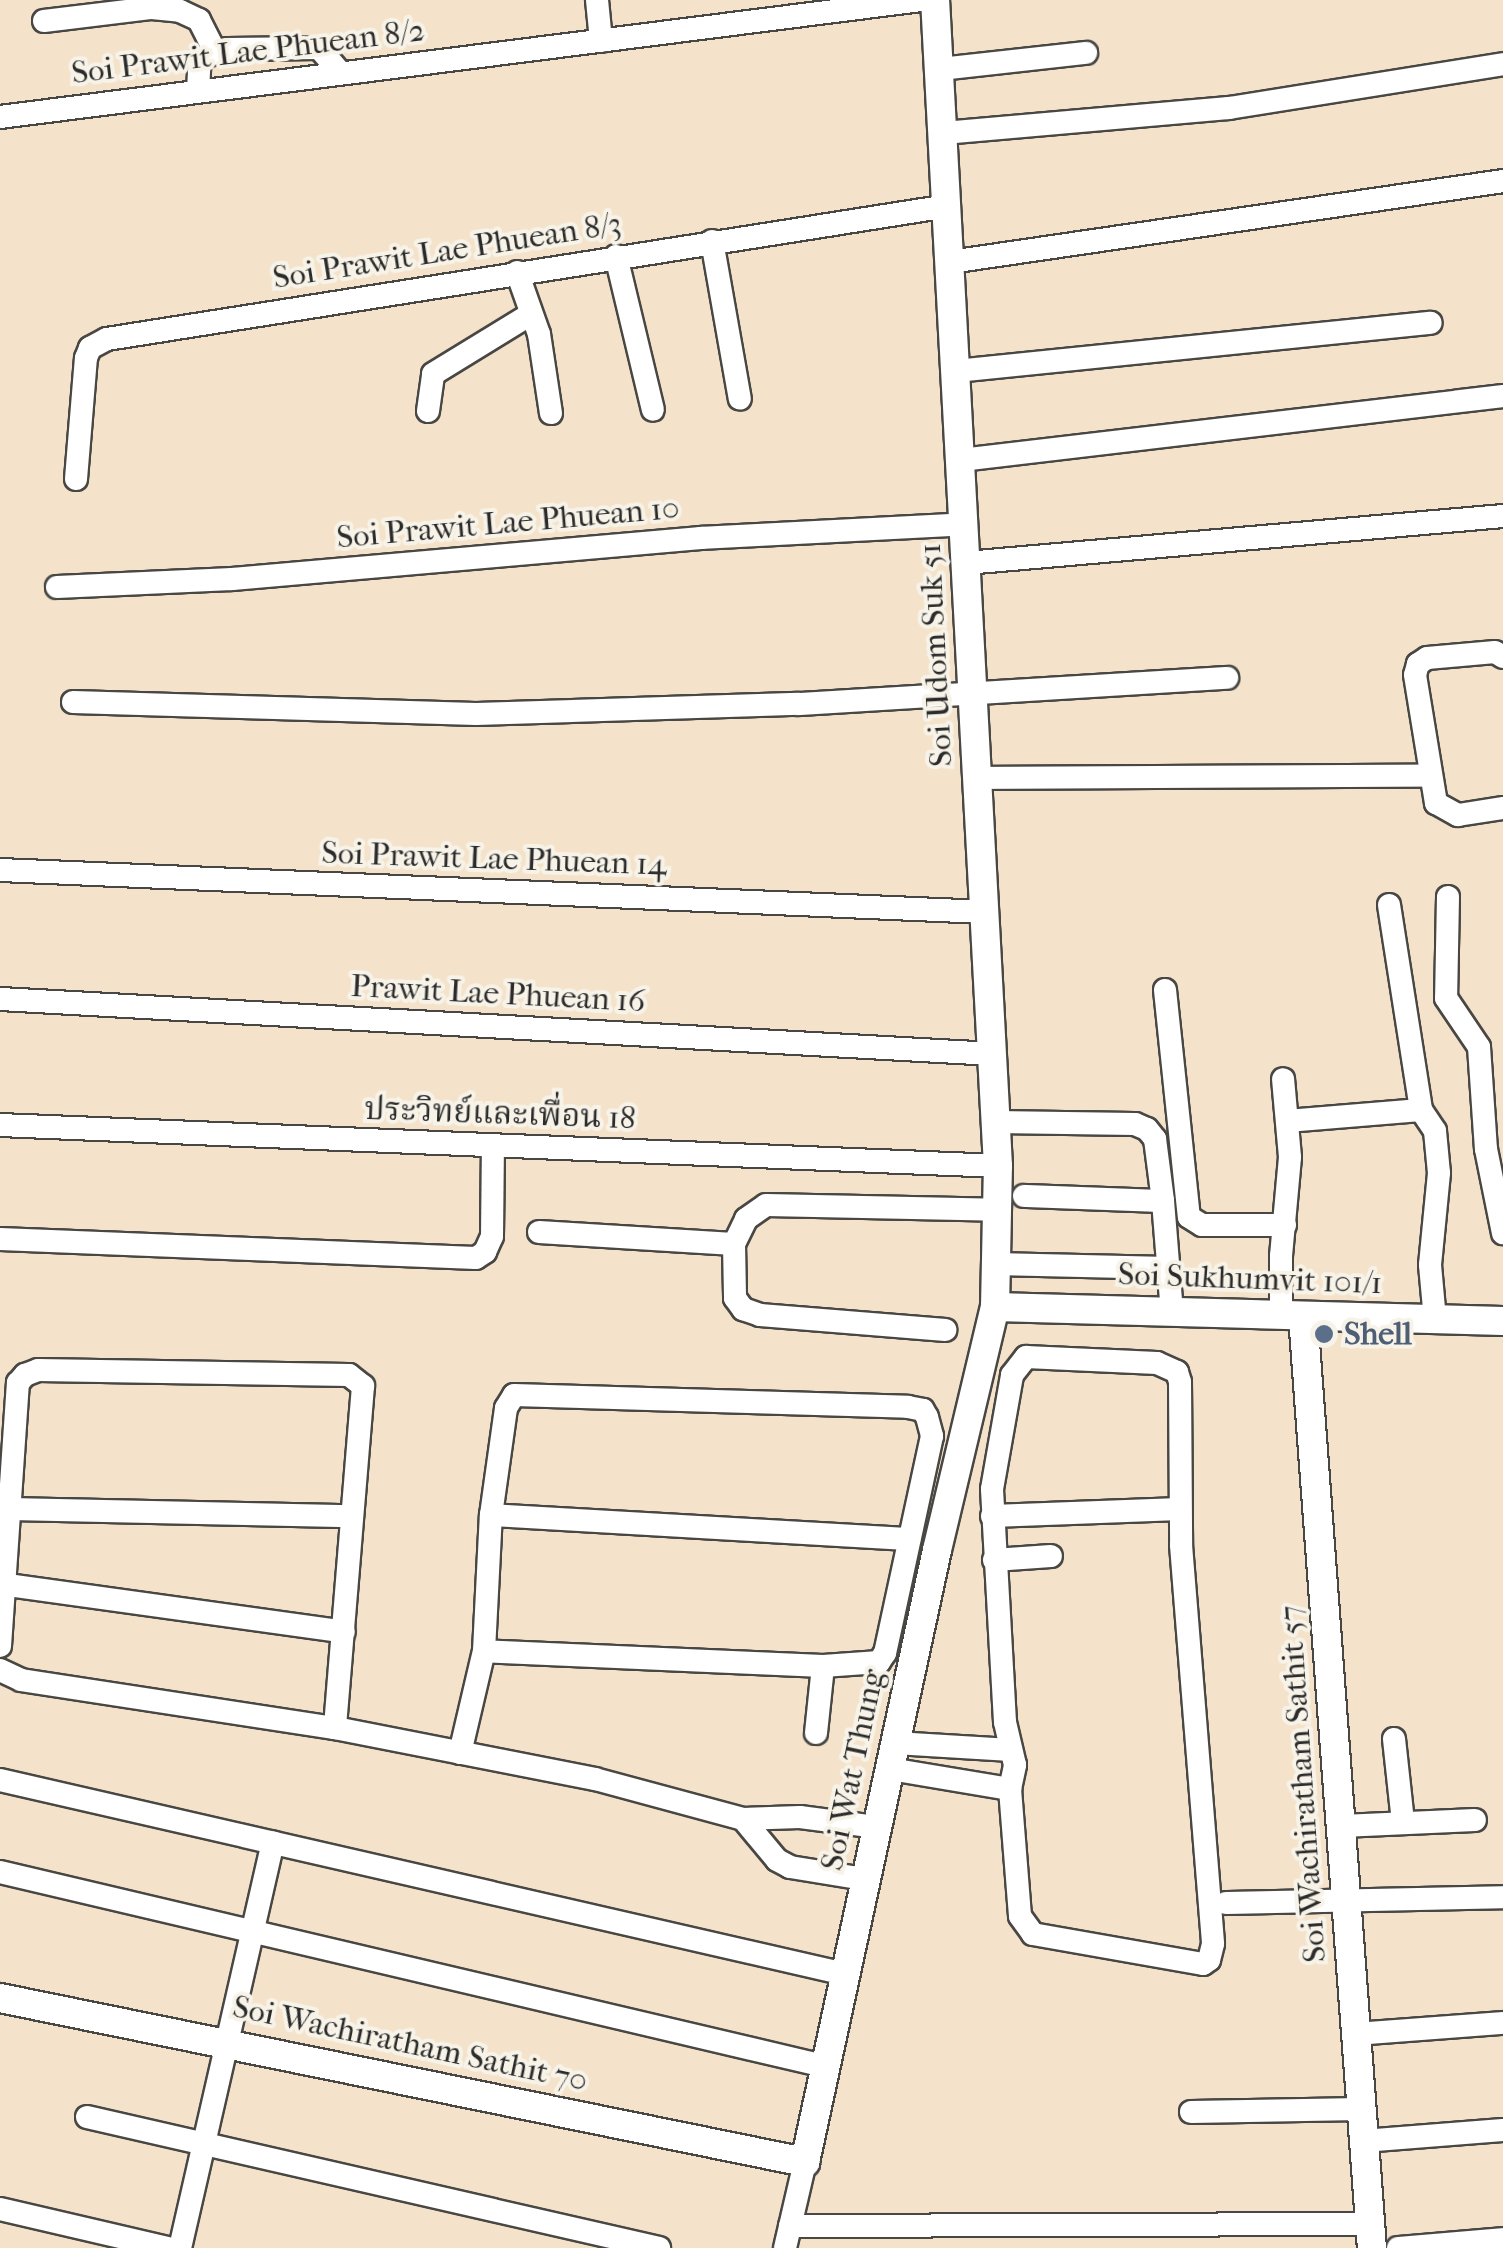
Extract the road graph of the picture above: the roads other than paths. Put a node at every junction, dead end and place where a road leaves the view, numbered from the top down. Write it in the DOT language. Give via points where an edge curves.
graph roads {
  1 [pos="597,0"];
  2 [pos="920,0"];
  3 [pos="935,0"];
  4 [pos="44,21"];
  5 [pos="601,41"];
  6 [pos="214,51"];
  7 [pos="1086,52"];
  8 [pos="1503,64"];
  9 [pos="940,70"];
  10 [pos="340,72"];
  11 [pos="198,91"];
  12 [pos="0,117"];
  13 [pos="944,133"];
  14 [pos="1503,182"];
  15 [pos="948,206"];
  16 [pos="712,241"];
  17 [pos="616,256"];
  18 [pos="950,262"];
  19 [pos="517,272"];
  20 [pos="531,314"];
  21 [pos="1431,323"];
  22 [pos="956,371"];
  23 [pos="1503,396"];
  24 [pos="740,399"];
  25 [pos="654,410"];
  26 [pos="428,411"];
  27 [pos="551,413"];
  28 [pos="961,460"];
  29 [pos="76,479"];
  30 [pos="1503,516"];
  31 [pos="964,524"];
  32 [pos="966,563"];
  33 [pos="57,587"];
  34 [pos="1503,657"];
  35 [pos="1227,678"];
  36 [pos="973,692"];
  37 [pos="73,702"];
  38 [pos="1430,776"];
  39 [pos="977,778"];
  40 [pos="1503,808"];
  41 [pos="0,870"];
  42 [pos="1448,898"];
  43 [pos="1389,906"];
  44 [pos="984,912"];
  45 [pos="1165,990"];
  46 [pos="0,999"];
  47 [pos="992,1054"];
  48 [pos="1284,1079"];
  49 [pos="1421,1110"];
  50 [pos="1287,1121"];
  51 [pos="995,1122"];
  52 [pos="0,1125"];
  53 [pos="493,1146"];
  54 [pos="998,1166"];
  55 [pos="1024,1196"];
  56 [pos="1163,1201"];
  57 [pos="996,1210"];
  58 [pos="1285,1225"];
  59 [pos="539,1232"];
  60 [pos="1503,1233"];
  61 [pos="0,1239"];
  62 [pos="734,1244"];
  63 [pos="995,1264"];
  64 [pos="1169,1268"];
  65 [pos="995,1308"];
  66 [pos="1172,1312"];
  67 [pos="1292,1316"];
  68 [pos="1435,1320"];
  69 [pos="1503,1321"];
  70 [pos="945,1330"];
  71 [pos="9,1509"];
  72 [pos="1180,1509"];
  73 [pos="492,1515"];
  74 [pos="352,1516"];
  75 [pos="992,1516"];
  76 [pos="909,1539"];
  77 [pos="1050,1556"];
  78 [pos="994,1560"];
  79 [pos="2,1584"];
  80 [pos="344,1632"];
  81 [pos="0,1646"];
  82 [pos="484,1651"];
  83 [pos="823,1666"];
  84 [pos="0,1670"];
  85 [pos="335,1728"];
  86 [pos="816,1734"];
  87 [pos="1394,1739"];
  88 [pos="1011,1750"];
  89 [pos="460,1753"];
  90 [pos="892,1756"];
  91 [pos="0,1780"];
  92 [pos="1010,1789"];
  93 [pos="743,1818"];
  94 [pos="1475,1820"];
  95 [pos="1403,1822"];
  96 [pos="1342,1826"];
  97 [pos="877,1827"];
  98 [pos="272,1843"];
  99 [pos="0,1872"];
  100 [pos="865,1879"];
  101 [pos="1503,1897"];
  102 [pos="1346,1899"];
  103 [pos="1226,1903"];
  104 [pos="251,1931"];
  105 [pos="845,1974"];
  106 [pos="0,1998"];
  107 [pos="1503,2022"];
  108 [pos="1356,2034"];
  109 [pos="224,2040"];
  110 [pos="824,2066"];
  111 [pos="1362,2109"];
  112 [pos="1191,2112"];
  113 [pos="86,2116"];
  114 [pos="1503,2130"];
  115 [pos="1364,2141"];
  116 [pos="202,2143"];
  117 [pos="805,2162"];
  118 [pos="0,2208"];
  119 [pos="1371,2236"];
  120 [pos="787,2237"];
  121 [pos="1503,2239"];
  122 [pos="168,2248"];
  123 [pos="180,2248"];
  124 [pos="660,2248"];
  125 [pos="1398,2248"];
  1 -- 5 [label="street"];
  2 -- 5 [label="street, Soi Prawit Lae Phuean 8/2"];
  3 -- 9 [label="street, Soi Udom Suk 51"];
  4 -- 6 [label="street" via="152,8 180,11 199,20"];
  5 -- 10 [label="street, Soi Prawit Lae Phuean 8/2"];
  6 -- 10 [label="street" via="319,48"];
  6 -- 11 [label="street" via="196,67"];
  7 -- 9 [label="street"];
  8 -- 13 [label="street" via="1229,108"];
  9 -- 13 [label="street, Soi Udom Suk 51"];
  10 -- 11 [label="street, Soi Prawit Lae Phuean 8/2"];
  11 -- 12 [label="street, Soi Prawit Lae Phuean 8/2"];
  13 -- 15 [label="street, Soi Udom Suk 51"];
  14 -- 18 [label="street"];
  15 -- 16 [label="street, Soi Prawit Lae Phuean 8/3"];
  15 -- 18 [label="street, Soi Udom Suk 51"];
  16 -- 17 [label="street, Soi Prawit Lae Phuean 8/3"];
  16 -- 24 [label="street"];
  17 -- 19 [label="street, Soi Prawit Lae Phuean 8/3"];
  17 -- 25 [label="street"];
  18 -- 22 [label="street, Soi Udom Suk 51"];
  19 -- 20 [label="street"];
  19 -- 29 [label="street, Soi Prawit Lae Phuean 8/3" via="97,344 84,367"];
  20 -- 26 [label="street" via="433,374"];
  20 -- 27 [label="street"];
  21 -- 22 [label="street"];
  22 -- 28 [label="street, Soi Udom Suk 51"];
  23 -- 28 [label="street"];
  28 -- 31 [label="street, Soi Udom Suk 51"];
  30 -- 32 [label="street"];
  31 -- 32 [label="street, Soi Udom Suk 51"];
  31 -- 33 [label="street, Soi Prawit Lae Phuean 10"];
  32 -- 36 [label="street, Soi Udom Suk 51"];
  34 -- 38 [label="street" via="1495,652 1418,664"];
  35 -- 36 [label="street"];
  36 -- 37 [label="street" via="476,714"];
  36 -- 39 [label="street, Soi Udom Suk 51"];
  38 -- 39 [label="street"];
  38 -- 40 [label="street" via="1436,803 1446,812"];
  39 -- 44 [label="street, Soi Udom Suk 51"];
  41 -- 44 [label="street, Soi Prawit Lae Phuean 14"];
  42 -- 60 [label="street" via="1446,998 1479,1047 1486,1148"];
  43 -- 49 [label="street"];
  44 -- 47 [label="street, Soi Udom Suk 51"];
  45 -- 58 [label="street" via="1189,1217 1202,1225"];
  46 -- 47 [label="street, Prawit Lae Phuean 16"];
  47 -- 51 [label="street, Soi Udom Suk 51"];
  48 -- 50 [label="street"];
  49 -- 50 [label="street"];
  49 -- 68 [label="street" via="1435,1130 1439,1172 1430,1265"];
  50 -- 58 [label="street"];
  51 -- 54 [label="street, Soi Udom Suk 51"];
  51 -- 56 [label="street" via="1147,1129 1155,1139"];
  52 -- 53 [label="street, ประวิทย์และเพื่อน 18"];
  53 -- 54 [label="street, ประวิทย์และเพื่อน 18"];
  53 -- 61 [label="street" via="492,1236 476,1258"];
  54 -- 57 [label="street, Soi Udom Suk 51"];
  55 -- 56 [label="street"];
  56 -- 64 [label="street"];
  57 -- 62 [label="street" via="766,1205 746,1218"];
  57 -- 63 [label="street, Soi Udom Suk 51"];
  58 -- 67 [label="street"];
  59 -- 62 [label="street"];
  62 -- 70 [label="street" via="734,1298 742,1310"];
  63 -- 64 [label="street"];
  63 -- 65 [label="street, Soi Udom Suk 51"];
  64 -- 66 [label="street"];
  65 -- 66 [label="street, Soi Sukhumvit 101/1"];
  65 -- 90 [label="street, Soi Wat Thung"];
  66 -- 67 [label="street, Soi Sukhumvit 101/1"];
  67 -- 68 [label="street, Soi Sukhumvit 101/1"];
  67 -- 96 [label="street, Soi Wachiratham Sathit 57"];
  68 -- 69 [label="street, Soi Sukhumvit 101/1"];
  71 -- 74 [label="street"];
  71 -- 74 [label="street" via="18,1383 25,1375 350,1375 363,1386"];
  71 -- 79 [label="street"];
  72 -- 75 [label="street"];
  72 -- 75 [label="street" via="1176,1372 1157,1363 1036,1356 1018,1363 1012,1375"];
  72 -- 92 [label="street" via="1210,1960 1182,1962 1026,1930"];
  73 -- 76 [label="street"];
  73 -- 76 [label="street" via="506,1408 514,1395 908,1407 923,1410 932,1436"];
  73 -- 82 [label="street"];
  74 -- 80 [label="street"];
  75 -- 78 [label="street"];
  76 -- 83 [label="street" via="884,1658 871,1666"];
  77 -- 78 [label="street"];
  78 -- 88 [label="street"];
  79 -- 80 [label="street"];
  79 -- 81 [label="street"];
  80 -- 85 [label="street"];
  82 -- 83 [label="street"];
  82 -- 89 [label="street"];
  83 -- 86 [label="street"];
  84 -- 85 [label="street" via="22,1680"];
  85 -- 89 [label="street"];
  87 -- 95 [label="street"];
  88 -- 90 [label="street"];
  88 -- 92 [label="street"];
  89 -- 93 [label="street"];
  90 -- 92 [label="street"];
  90 -- 97 [label="street, Soi Wat Thung"];
  91 -- 98 [label="street"];
  93 -- 97 [label="street"];
  93 -- 100 [label="street" via="790,1867"];
  94 -- 95 [label="street"];
  95 -- 96 [label="street"];
  96 -- 102 [label="street, Soi Wachiratham Sathit 57"];
  97 -- 100 [label="street, Soi Wat Thung"];
  98 -- 104 [label="street"];
  98 -- 105 [label="street"];
  99 -- 104 [label="street"];
  100 -- 105 [label="street, Soi Wat Thung"];
  101 -- 102 [label="street"];
  102 -- 103 [label="street"];
  102 -- 108 [label="street, Soi Wachiratham Sathit 57"];
  104 -- 109 [label="street"];
  104 -- 110 [label="street"];
  105 -- 110 [label="street, Soi Wat Thung"];
  106 -- 109 [label="street, Soi Wachiratham Sathit 70"];
  107 -- 108 [label="street"];
  108 -- 111 [label="street, Soi Wachiratham Sathit 57"];
  109 -- 116 [label="street"];
  109 -- 117 [label="street, Soi Wachiratham Sathit 70"];
  110 -- 117 [label="street, Soi Wat Thung"];
  111 -- 112 [label="street"];
  111 -- 115 [label="street, Soi Wachiratham Sathit 57"];
  113 -- 116 [label="street"];
  114 -- 115 [label="street"];
  115 -- 119 [label="street, Soi Wachiratham Sathit 57"];
  116 -- 123 [label="street"];
  116 -- 124 [label="street"];
  117 -- 120 [label="street, Soi Wat Thung"];
  118 -- 122 [label="street"];
  119 -- 120 [label="street" via="1085,2226"];
  121 -- 125 [label="street"];
}
